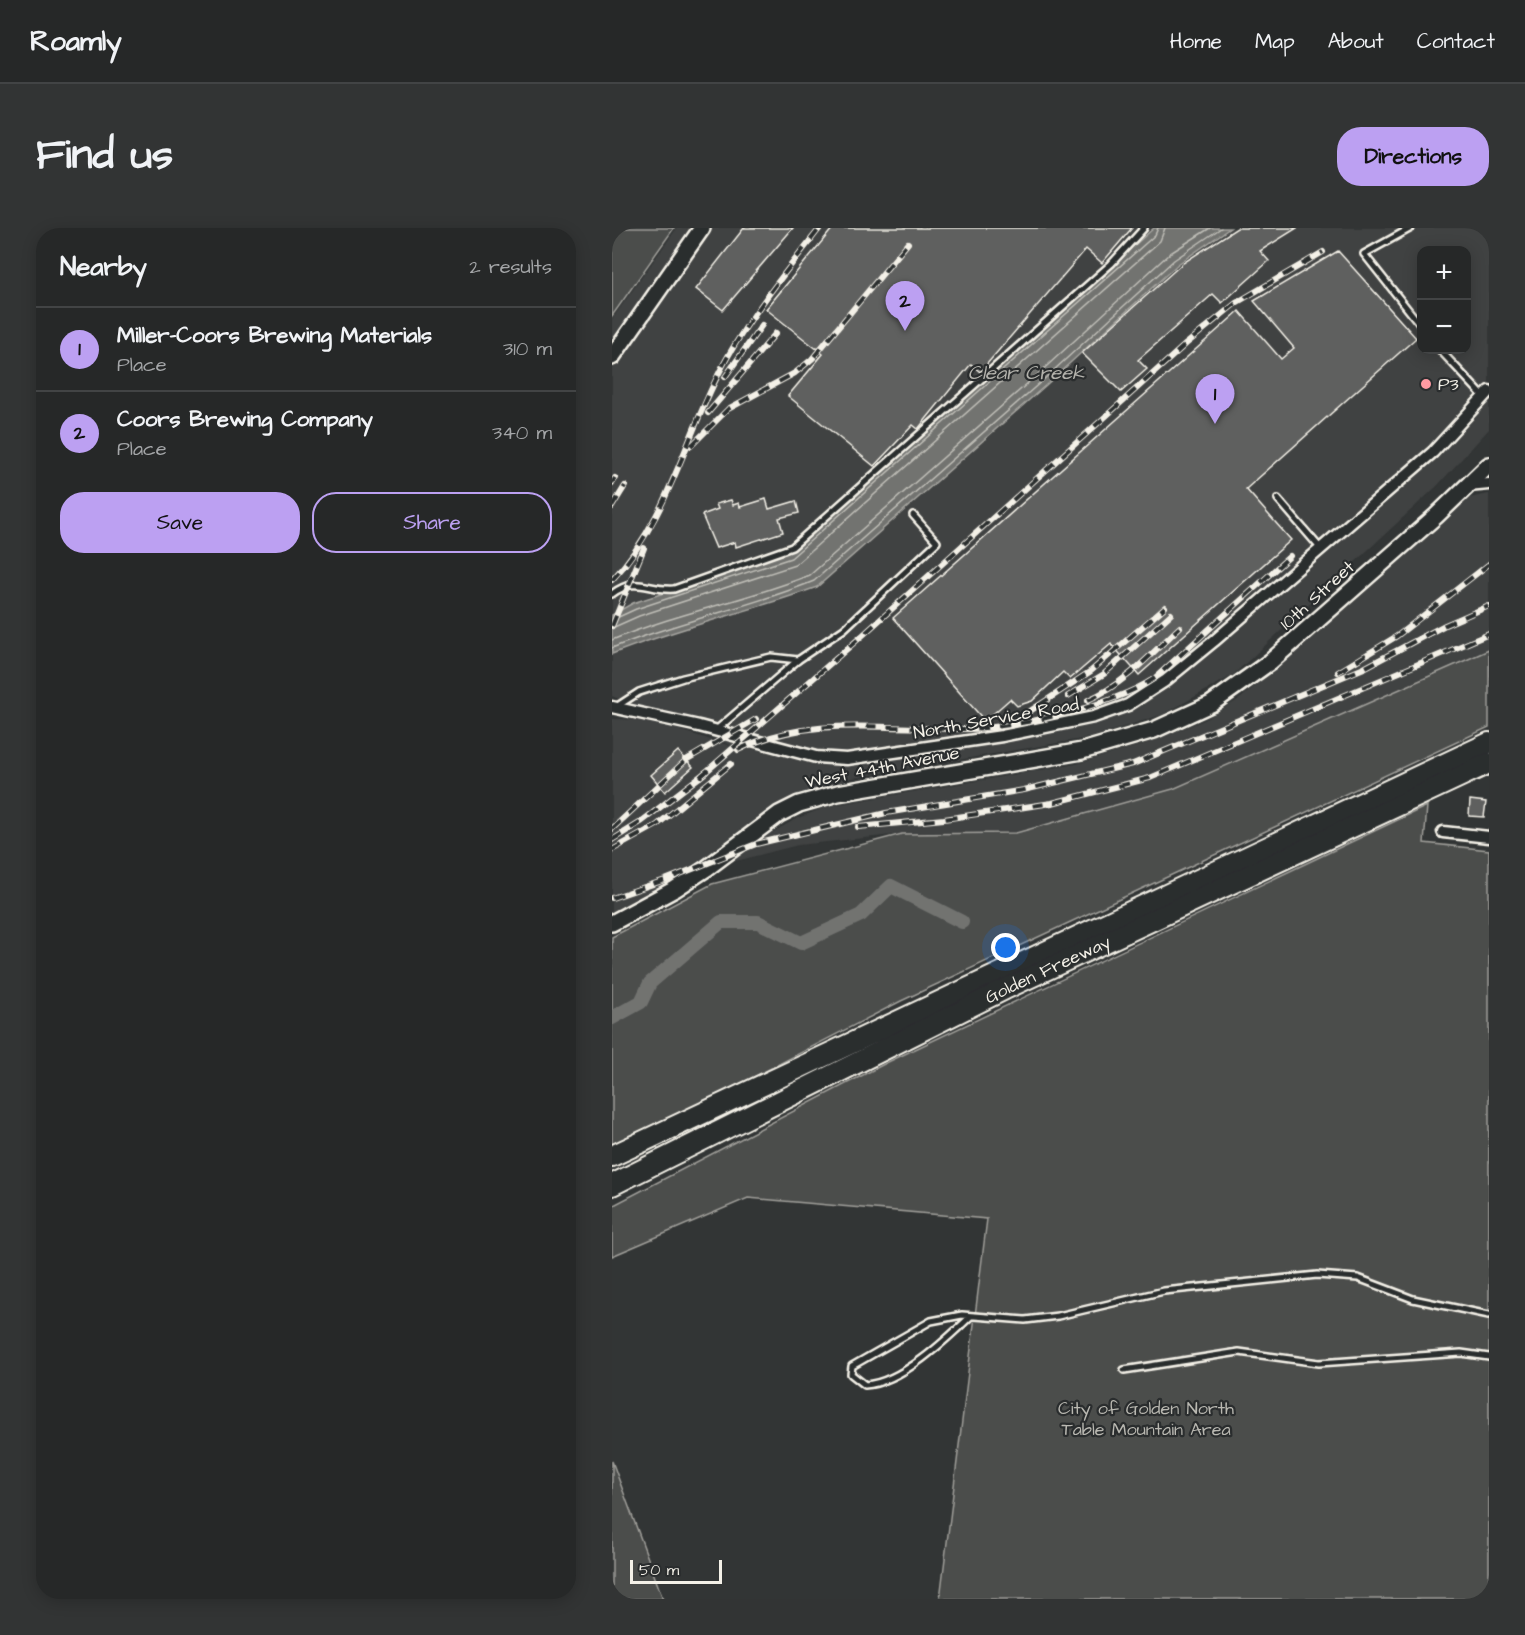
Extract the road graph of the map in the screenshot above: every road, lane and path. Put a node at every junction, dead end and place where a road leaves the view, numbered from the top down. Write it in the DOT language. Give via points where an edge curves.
graph roads {
  1 [pos="702,228"];
  2 [pos="1144,228"];
  3 [pos="1411,228"];
  4 [pos="1417,321"];
  5 [pos="1444,354"];
  6 [pos="612,357"];
  7 [pos="1487,394"];
  8 [pos="1489,465"];
  9 [pos="1489,484"];
  10 [pos="1468,486"];
  11 [pos="1278,499"];
  12 [pos="913,515"];
  13 [pos="1321,549"];
  14 [pos="612,594"];
  15 [pos="798,660"];
  16 [pos="613,707"];
  17 [pos="1154,730"];
  18 [pos="715,731"];
  19 [pos="1489,743"];
  20 [pos="1489,763"];
  21 [pos="1489,774"];
  22 [pos="1420,793"];
  23 [pos="1443,832"];
  24 [pos="1489,837"];
  25 [pos="612,922"];
  26 [pos="612,1156"];
  27 [pos="612,1185"];
  28 [pos="971,1316"];
  29 [pos="1489,1316"];
  30 [pos="1489,1357"];
  31 [pos="1124,1370"];
  1 -- 6 [label="street"];
  2 -- 14 [label="lane" via="1111,264 792,547 674,589 662,590 640,583 629,584"];
  3 -- 4 [label="lane" via="1364,254"];
  5 -- 7 [label="lane"];
  7 -- 13 [label="street, North Service Road" via="1434,452"];
  8 -- 10 [label="street, 10th Street"];
  9 -- 10 [label="street"];
  10 -- 17 [label="street, 10th Street" via="1270,662 1211,704"];
  11 -- 13 [label="lane"];
  12 -- 15 [label="lane" via="937,542 844,629"];
  13 -- 18 [label="street, North Service Road" via="1165,681 1128,705 1094,717 1002,736 847,759 816,757"];
  15 -- 16 [label="lane" via="771,657 683,678 639,692"];
  15 -- 18 [label="lane"];
  16 -- 18 [label="street, North Service Road"];
  17 -- 25 [label="street, West 44th Avenue" via="1082,751 838,793 799,804 779,814 728,855 675,889"];
  19 -- 26 [label="highway, Golden Freeway"];
  20 -- 22 [label="highway, Golden Freeway"];
  21 -- 22 [label="highway"];
  22 -- 27 [label="highway, Golden Freeway" via="1005,989"];
  23 -- 24 [label="street"];
  28 -- 28 [label="lane" via="931,1321 852,1366 852,1374 865,1385 890,1379 945,1341"];
  28 -- 29 [label="lane" via="1025,1320 1058,1317 1164,1291 1317,1275 1358,1278 1413,1299"];
  30 -- 31 [label="lane" via="1461,1353 1318,1363 1239,1352"];
}
